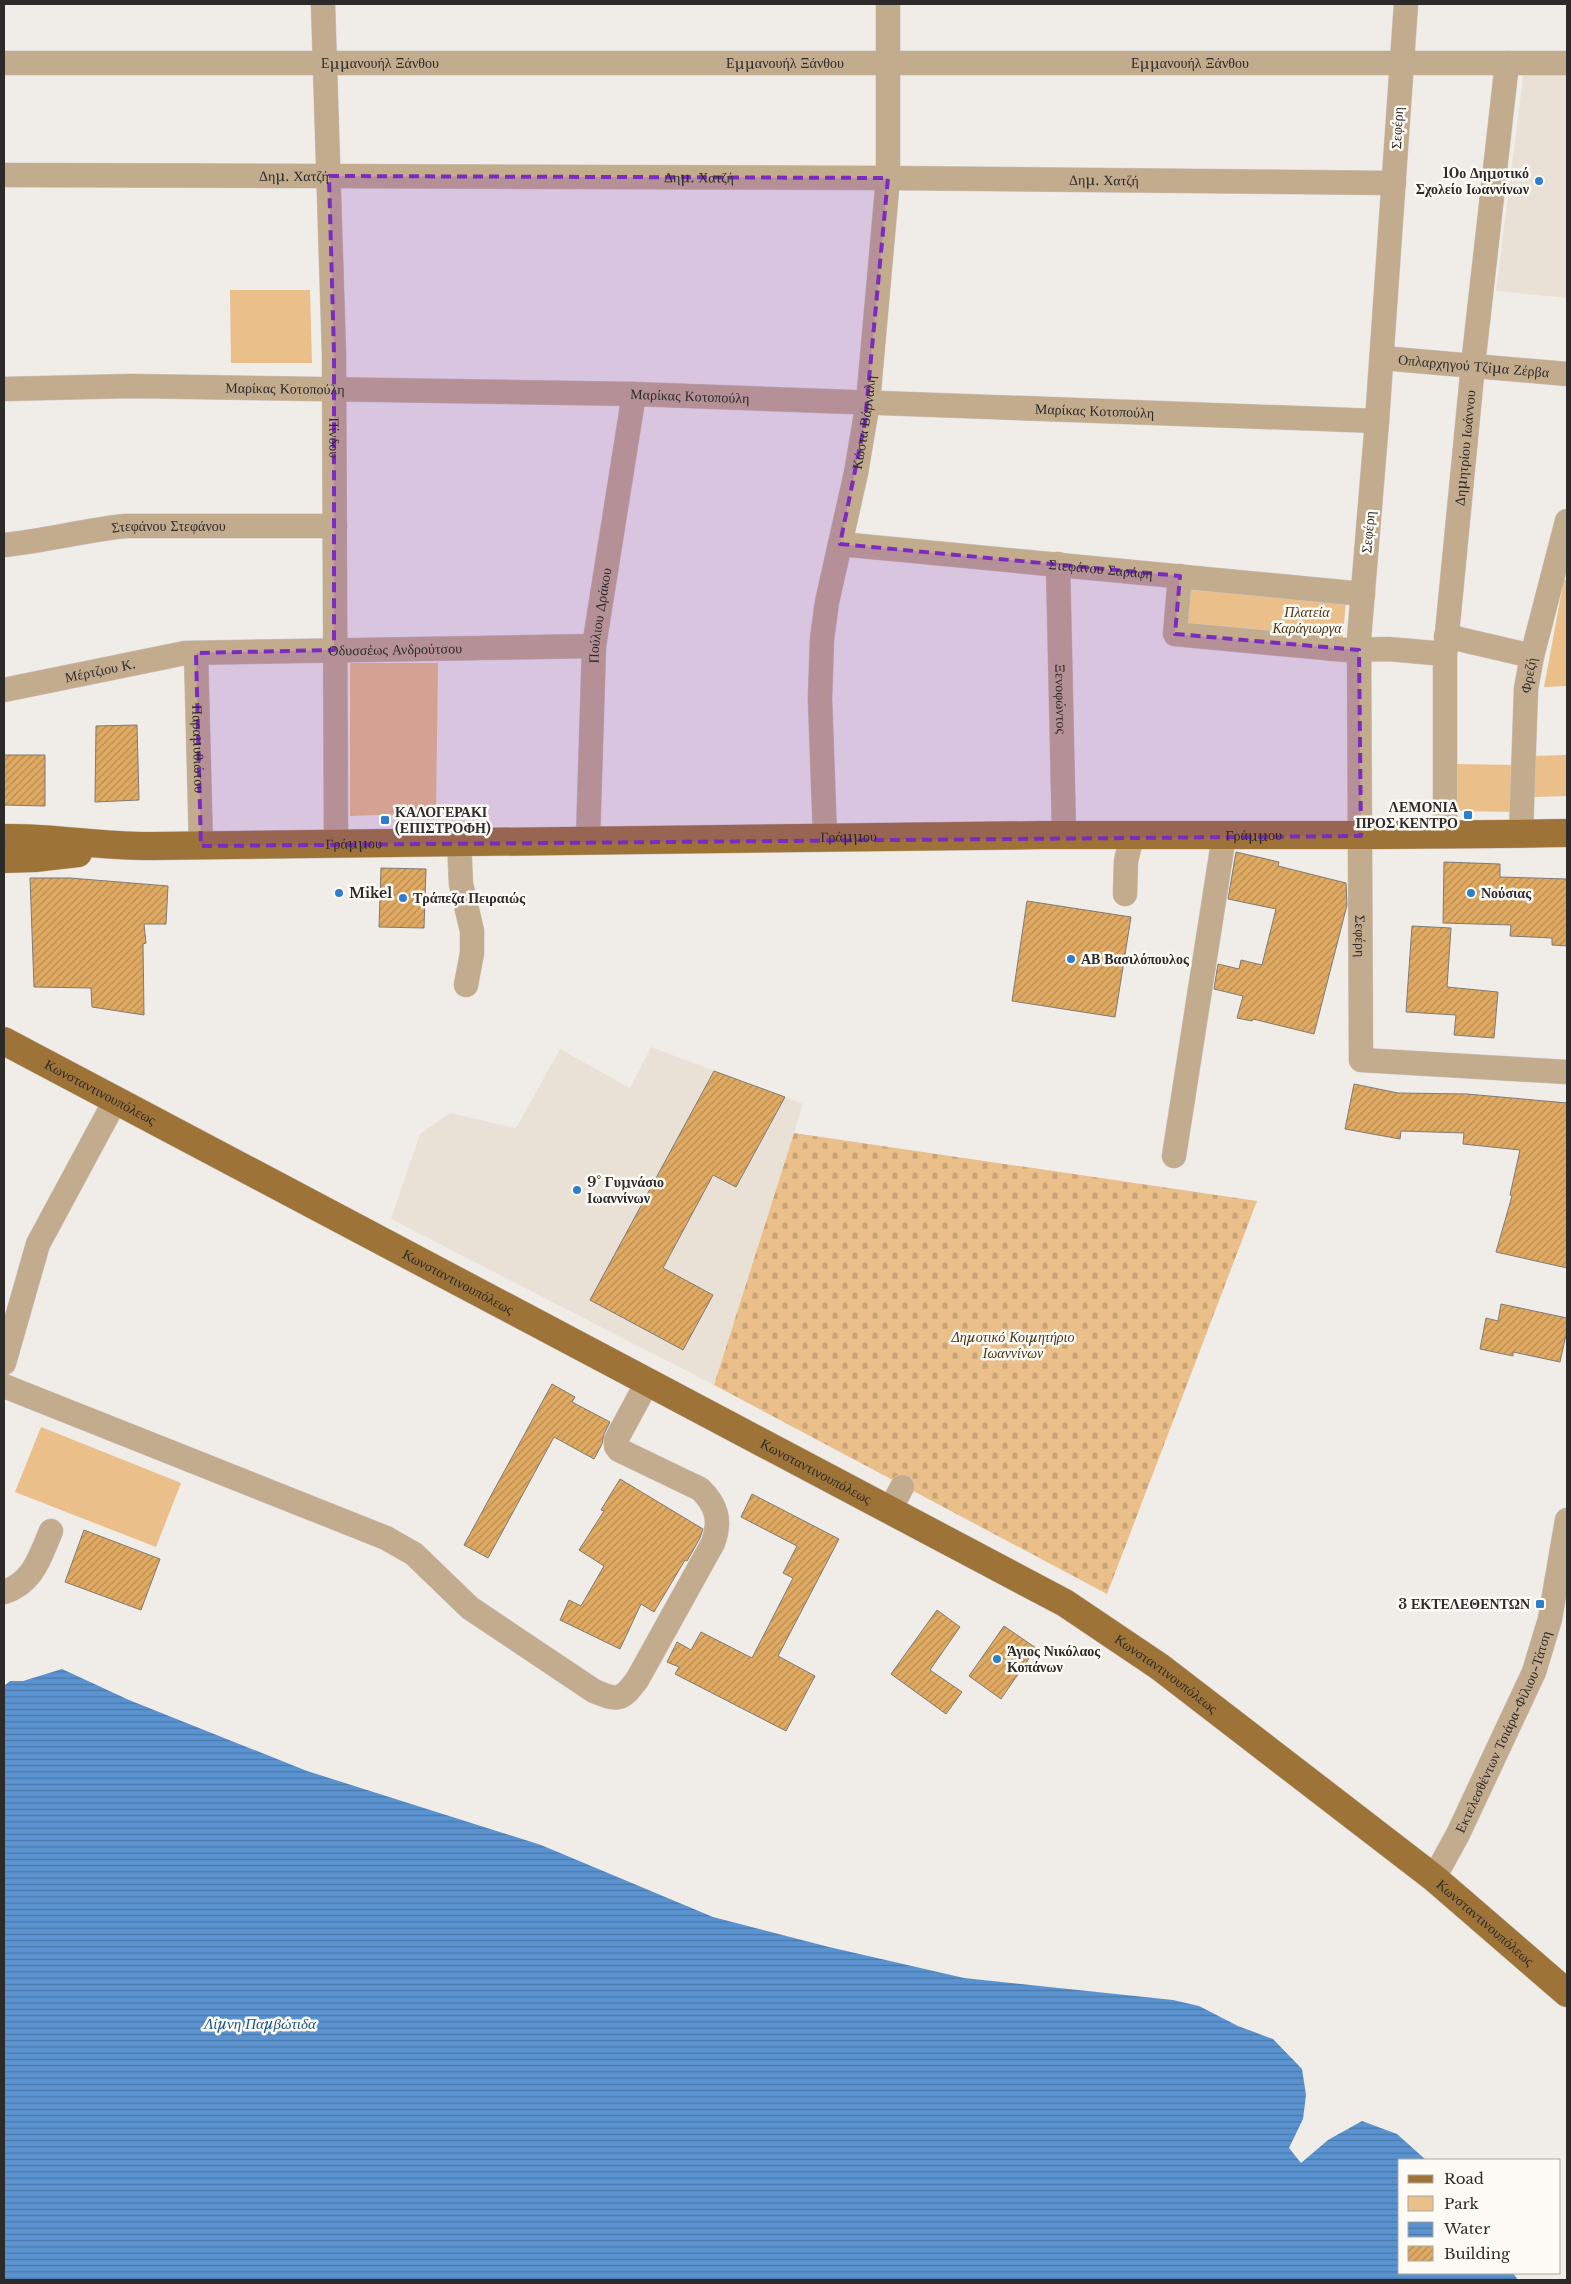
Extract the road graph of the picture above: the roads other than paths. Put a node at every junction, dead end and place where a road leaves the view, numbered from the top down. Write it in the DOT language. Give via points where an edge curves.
graph roads {
  1 [pos="324,4"];
  2 [pos="888,4"];
  3 [pos="1406,4"];
  4 [pos="4,62"];
  5 [pos="325,63"];
  6 [pos="889,63"];
  7 [pos="1401,63"];
  8 [pos="1506,63"];
  9 [pos="1567,63"];
  10 [pos="4,175"];
  11 [pos="329,176"];
  12 [pos="888,178"];
  13 [pos="1394,183"];
  14 [pos="1382,358"];
  15 [pos="1473,365"];
  16 [pos="1567,374"];
  17 [pos="4,389"];
  18 [pos="335,389"];
  19 [pos="634,394"];
  20 [pos="868,402"];
  21 [pos="1377,421"];
  22 [pos="1567,521"];
  23 [pos="335,526"];
  24 [pos="840,544"];
  25 [pos="4,545"];
  26 [pos="1058,564"];
  27 [pos="1180,576"];
  28 [pos="1363,594"];
  29 [pos="1445,645"];
  30 [pos="594,646"];
  31 [pos="334,650"];
  32 [pos="1358,650"];
  33 [pos="196,653"];
  34 [pos="1532,656"];
  35 [pos="4,690"];
  36 [pos="1567,833"];
  37 [pos="1521,834"];
  38 [pos="1064,835"];
  39 [pos="1132,836"];
  40 [pos="1224,836"];
  41 [pos="1361,836"];
  42 [pos="1445,836"];
  43 [pos="825,837"];
  44 [pos="4,838"];
  45 [pos="588,839"];
  46 [pos="459,841"];
  47 [pos="336,842"];
  48 [pos="130,846"];
  49 [pos="201,846"];
  50 [pos="4,859"];
  51 [pos="1125,894"];
  52 [pos="466,984"];
  53 [pos="4,1041"];
  54 [pos="1567,1072"];
  55 [pos="115,1101"];
  56 [pos="1174,1156"];
  57 [pos="4,1363"];
  58 [pos="648,1381"];
  59 [pos="4,1386"];
  60 [pos="902,1487"];
  61 [pos="890,1510"];
  62 [pos="1567,1520"];
  63 [pos="51,1531"];
  64 [pos="1564,1565"];
  65 [pos="4,1592"];
  66 [pos="1434,1878"];
  67 [pos="1567,1993"];
  1 -- 5 [label="street, Πίνδου"];
  2 -- 6 [label="street, Κώστα Βάρναλη"];
  3 -- 7 [label="street, Σεφέρη"];
  4 -- 5 [label="street, Εμμανουήλ Ξάνθου"];
  5 -- 6 [label="street, Εμμανουήλ Ξάνθου"];
  5 -- 11 [label="street, Πίνδου"];
  6 -- 7 [label="street, Εμμανουήλ Ξάνθου"];
  6 -- 12 [label="street, Κώστα Βάρναλη"];
  7 -- 8 [label="street, Εμμανουήλ Ξάνθου"];
  7 -- 13 [label="street, Σεφέρη"];
  8 -- 9 [label="street, Εμμανουήλ Ξάνθου"];
  8 -- 15 [label="street, Δημητρίου Ιωάννου"];
  10 -- 11 [label="street, Δημ. Χατζή"];
  11 -- 12 [label="street, Δημ. Χατζή"];
  11 -- 18 [label="street, Πίνδου"];
  12 -- 13 [label="street, Δημ. Χατζή"];
  12 -- 20 [label="street, Κώστα Βάρναλη"];
  13 -- 14 [label="street, Σεφέρη"];
  14 -- 15 [label="street, Οπλαρχηγού Τζίμα Ζέρβα"];
  14 -- 21 [label="street, Σεφέρη"];
  15 -- 16 [label="street, Οπλαρχηγού Τζίμα Ζέρβα"];
  15 -- 29 [label="street, Δημητρίου Ιωάννου"];
  17 -- 18 [label="street, Μαρίκας Κοτοπούλη" via="130,386"];
  18 -- 19 [label="street, Μαρίκας Κοτοπούλη"];
  18 -- 23 [label="street, Πίνδου"];
  19 -- 20 [label="street, Μαρίκας Κοτοπούλη"];
  19 -- 30 [label="street, Πούλιου Δράκου"];
  20 -- 21 [label="street, Μαρίκας Κοτοπούλη"];
  20 -- 24 [label="street, Κώστα Βάρναλη"];
  21 -- 28 [label="street, Σεφέρη"];
  22 -- 34 [label="street, Φρεζή"];
  23 -- 25 [label="street, Στεφάνου Στεφάνου" via="126,526"];
  23 -- 31 [label="street, Πίνδου"];
  24 -- 26 [label="street, Στεφάνου Σαράφη"];
  24 -- 43 [label="street, Κώστα Βάρναλη" via="826,609 820,666"];
  26 -- 27 [label="street, Στεφάνου Σαράφη"];
  26 -- 38 [label="street, Ξενοφώντος"];
  27 -- 28 [label="street, Στεφάνου Σαράφη"];
  27 -- 32 [label="street" via="1175,634"];
  28 -- 32 [label="street, Σεφέρη"];
  29 -- 32 [label="street"];
  29 -- 34 [label="street"];
  29 -- 42 [label="street, Δημητρίου Ιωάννου"];
  30 -- 31 [label="street, Οδυσσέως Ανδρούτσου"];
  30 -- 45 [label="street, Πούλιου Δράκου"];
  31 -- 33 [label="street, Οδυσσέως Ανδρούτσου"];
  31 -- 47 [label="street, Πίνδου"];
  32 -- 41 [label="street, Σεφέρη"];
  33 -- 35 [label="street, Μέρτζιου Κ."];
  33 -- 49 [label="street, Παραμυθιώτου"];
  34 -- 37 [label="street, Φρεζή" via="1526,689"];
  36 -- 37 [label="main road, Γράμμου"];
  37 -- 42 [label="main road, Γράμμου"];
  38 -- 39 [label="main road, Γράμμου"];
  38 -- 43 [label="main road, Γράμμου"];
  39 -- 40 [label="main road, Γράμμου"];
  39 -- 51 [label="street" via="1126,861"];
  40 -- 41 [label="main road, Γράμμου"];
  40 -- 56 [label="street"];
  41 -- 42 [label="main road, Γράμμου"];
  41 -- 54 [label="street, Σεφέρη" via="1361,1060"];
  43 -- 45 [label="main road, Γράμμου"];
  44 -- 48 [label="main road, Γράμμου" via="31,837"];
  45 -- 46 [label="main road, Γράμμου"];
  46 -- 47 [label="main road, Γράμμου"];
  46 -- 52 [label="street" via="461,884 472,931"];
  47 -- 49 [label="main road, Γράμμου"];
  48 -- 49 [label="main road, Γράμμου"];
  48 -- 50 [label="main road, Γράμμου"];
  53 -- 55 [label="main road, Κωνσταντινουπόλεως"];
  55 -- 57 [label="street" via="38,1244"];
  55 -- 58 [label="main road, Κωνσταντινουπόλεως"];
  58 -- 59 [label="street" via="616,1440 616,1446 700,1489 716,1510 718,1529 638,1680 619,1699 594,1691 470,1608 414,1554 386,1538"];
  58 -- 61 [label="main road, Κωνσταντινουπόλεως"];
  60 -- 61 [label="street"];
  61 -- 66 [label="main road, Κωνσταντινουπόλεως" via="1065,1603 1102,1627 1160,1667"];
  62 -- 64 [label="street, Εκτελεσθέντων Τσιάρα-Φίλιου-Τάτση"];
  63 -- 65 [label="street" via="35,1570 25,1581"];
  64 -- 66 [label="street, Εκτελεσθέντων Τσιάρα-Φίλιου-Τάτση" via="1534,1672"];
  66 -- 67 [label="main road, Κωνσταντινουπόλεως"];
}
